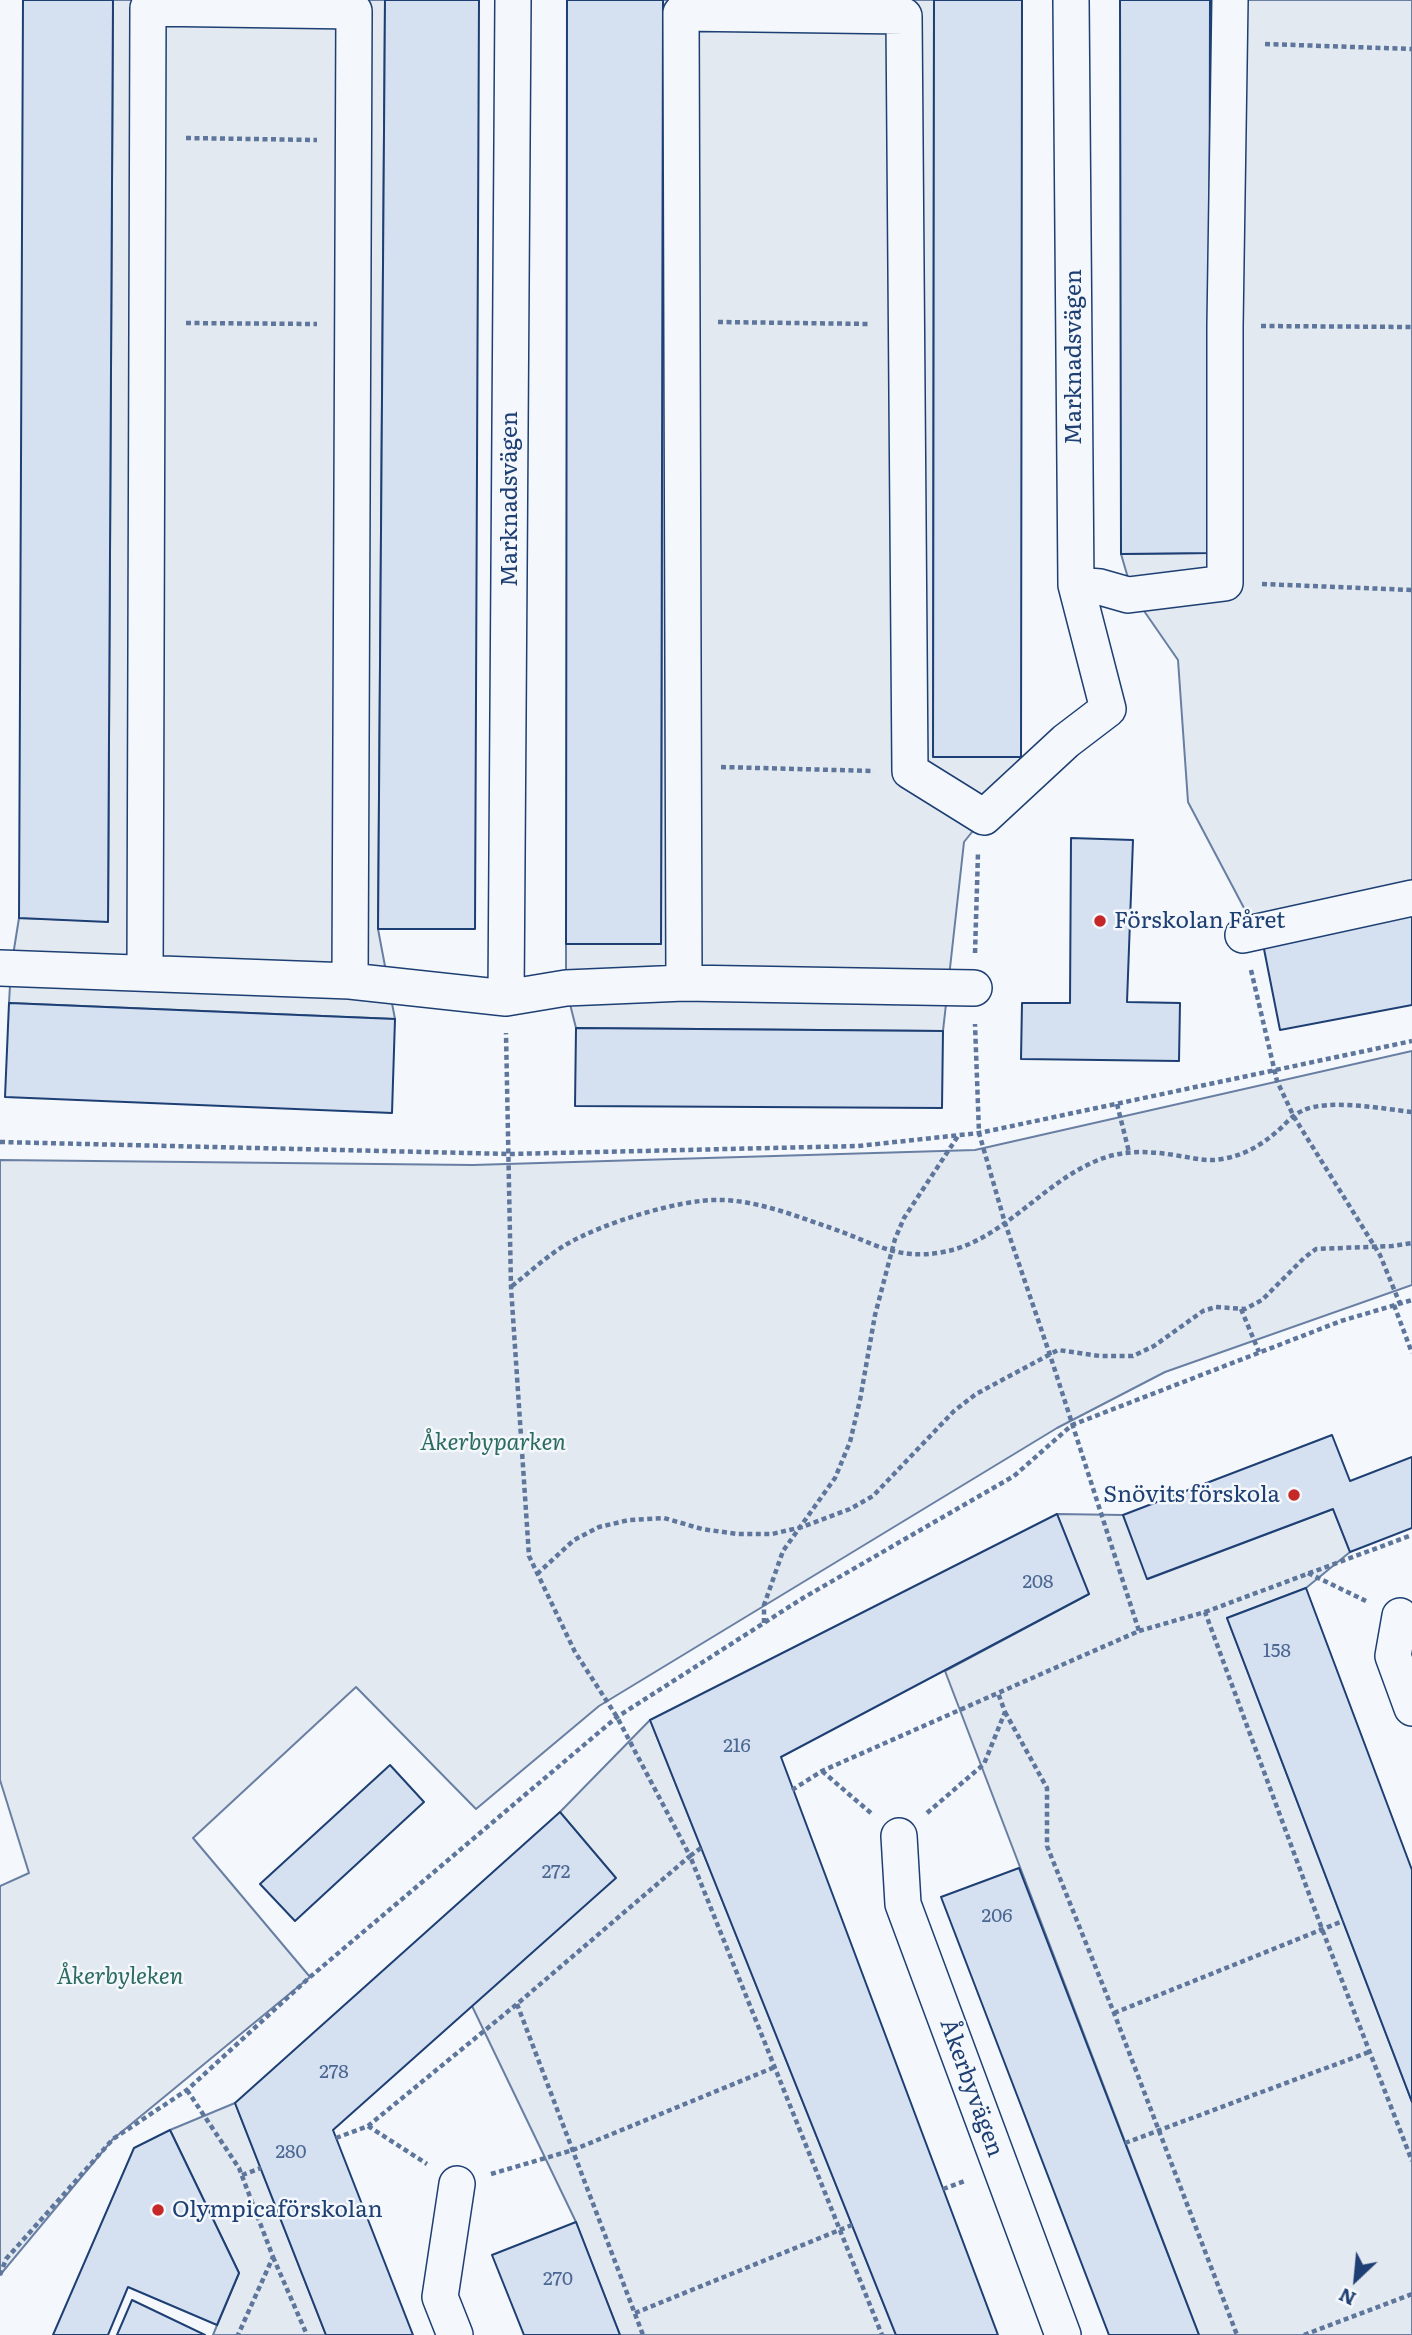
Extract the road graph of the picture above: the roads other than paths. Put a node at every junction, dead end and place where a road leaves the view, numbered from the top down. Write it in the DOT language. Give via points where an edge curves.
graph roads {
  1 [pos="513,0"];
  2 [pos="1071,0"];
  3 [pos="1230,0"];
  4 [pos="1076,585"];
  5 [pos="1412,898"];
  6 [pos="1243,935"];
  7 [pos="0,968"];
  8 [pos="145,972"];
  9 [pos="350,981"];
  10 [pos="684,983"];
  11 [pos="974,988"];
  12 [pos="506,998"];
  13 [pos="1400,1616"];
  14 [pos="1412,1708"];
  15 [pos="899,1836"];
  16 [pos="457,2183"];
  17 [pos="455,2335"];
  18 [pos="1062,2335"];
  1 -- 12 [label="street, Marknadsvägen"];
  2 -- 4 [label="street, Marknadsvägen"];
  3 -- 4 [label="street" via="1225,583 1128,595"];
  4 -- 10 [label="street, Marknadsvägen" via="1108,709 984,817 910,771 904,16 681,13"];
  5 -- 6 [label="street"];
  7 -- 8 [label="street"];
  8 -- 9 [label="street"];
  8 -- 9 [label="street" via="148,8 354,11"];
  9 -- 12 [label="street"];
  10 -- 11 [label="street"];
  10 -- 12 [label="street" via="566,988"];
  13 -- 14 [label="street" via="1393,1656"];
  15 -- 18 [label="street, Åkerbyvägen" via="903,1904"];
  16 -- 17 [label="street" via="440,2297"];
}
